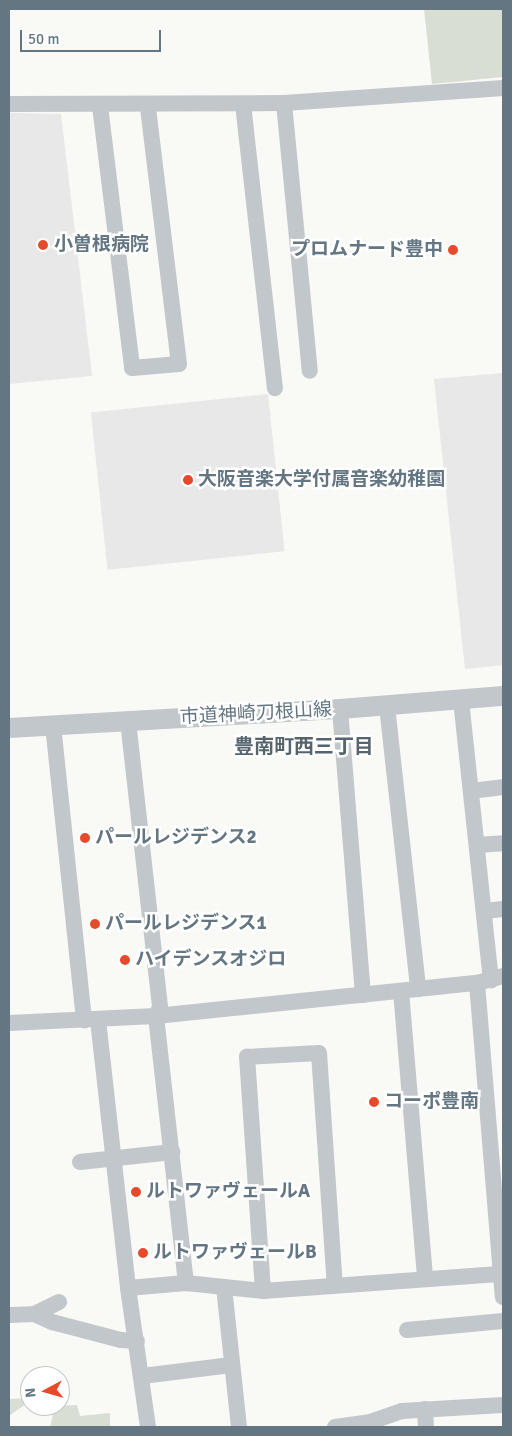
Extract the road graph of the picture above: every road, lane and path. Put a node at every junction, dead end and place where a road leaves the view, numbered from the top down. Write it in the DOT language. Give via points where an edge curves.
graph roads {
  1 [pos="503,88"];
  2 [pos="284,103"];
  3 [pos="9,104"];
  4 [pos="243,104"];
  5 [pos="100,106"];
  6 [pos="148,106"];
  7 [pos="310,371"];
  8 [pos="276,388"];
  9 [pos="503,696"];
  10 [pos="461,700"];
  11 [pos="387,706"];
  12 [pos="340,709"];
  13 [pos="128,721"];
  14 [pos="53,725"];
  15 [pos="9,728"];
  16 [pos="503,787"];
  17 [pos="472,791"];
  18 [pos="503,843"];
  19 [pos="477,846"];
  20 [pos="503,909"];
  21 [pos="484,911"];
  22 [pos="491,980"];
  23 [pos="418,989"];
  24 [pos="401,991"];
  25 [pos="362,995"];
  26 [pos="156,1016"];
  27 [pos="91,1020"];
  28 [pos="9,1023"];
  29 [pos="172,1152"];
  30 [pos="114,1158"];
  31 [pos="80,1162"];
  32 [pos="501,1214"];
  33 [pos="502,1249"];
  34 [pos="502,1274"];
  35 [pos="425,1278"];
  36 [pos="186,1283"];
  37 [pos="335,1285"];
  38 [pos="224,1287"];
  39 [pos="128,1288"];
  40 [pos="263,1291"];
  41 [pos="503,1297"];
  42 [pos="59,1302"];
  43 [pos="34,1314"];
  44 [pos="9,1315"];
  45 [pos="503,1321"];
  46 [pos="407,1330"];
  47 [pos="137,1341"];
  48 [pos="231,1365"];
  49 [pos="142,1376"];
  50 [pos="503,1405"];
  51 [pos="425,1409"];
  52 [pos="148,1427"];
  53 [pos="239,1427"];
  54 [pos="335,1427"];
  55 [pos="426,1427"];
  1 -- 2 [label="street"];
  2 -- 4 [label="street"];
  2 -- 7 [label="street"];
  3 -- 5 [label="street"];
  4 -- 6 [label="street"];
  4 -- 8 [label="street"];
  5 -- 6 [label="street"];
  5 -- 6 [label="street" via="132,368 179,364"];
  9 -- 10 [label="street, 市道神崎刀根山線"];
  10 -- 11 [label="street, 市道神崎刀根山線"];
  10 -- 17 [label="street"];
  11 -- 12 [label="street, 市道神崎刀根山線"];
  11 -- 23 [label="street"];
  12 -- 13 [label="street, 市道神崎刀根山線"];
  12 -- 25 [label="street"];
  13 -- 14 [label="street, 市道神崎刀根山線"];
  13 -- 26 [label="street" via="160,1006"];
  14 -- 15 [label="street, 市道神崎刀根山線"];
  14 -- 27 [label="street"];
  16 -- 17 [label="street"];
  17 -- 19 [label="street"];
  18 -- 19 [label="street"];
  19 -- 21 [label="street"];
  20 -- 21 [label="street"];
  21 -- 22 [label="street"];
  22 -- 23 [label="street"];
  22 -- 32 [label="street"];
  23 -- 24 [label="street"];
  24 -- 25 [label="street"];
  24 -- 35 [label="street"];
  25 -- 26 [label="street"];
  26 -- 27 [label="street"];
  26 -- 29 [label="street"];
  27 -- 28 [label="street"];
  27 -- 30 [label="street"];
  29 -- 30 [label="street"];
  29 -- 36 [label="street"];
  30 -- 31 [label="street"];
  30 -- 39 [label="street"];
  32 -- 33 [label="street"];
  33 -- 34 [label="street"];
  34 -- 35 [label="street"];
  34 -- 41 [label="street"];
  35 -- 37 [label="street"];
  36 -- 38 [label="street"];
  36 -- 39 [label="street"];
  37 -- 40 [label="street"];
  37 -- 40 [label="street" via="319,1053 247,1057"];
  38 -- 40 [label="street"];
  38 -- 48 [label="street"];
  39 -- 47 [label="street"];
  42 -- 43 [label="street"];
  43 -- 44 [label="street"];
  43 -- 47 [label="street" via="61,1325"];
  45 -- 46 [label="street"];
  47 -- 49 [label="street"];
  48 -- 49 [label="street"];
  48 -- 53 [label="street"];
  49 -- 52 [label="street"];
  50 -- 51 [label="street"];
  51 -- 54 [label="street"];
  51 -- 55 [label="street"];
}
